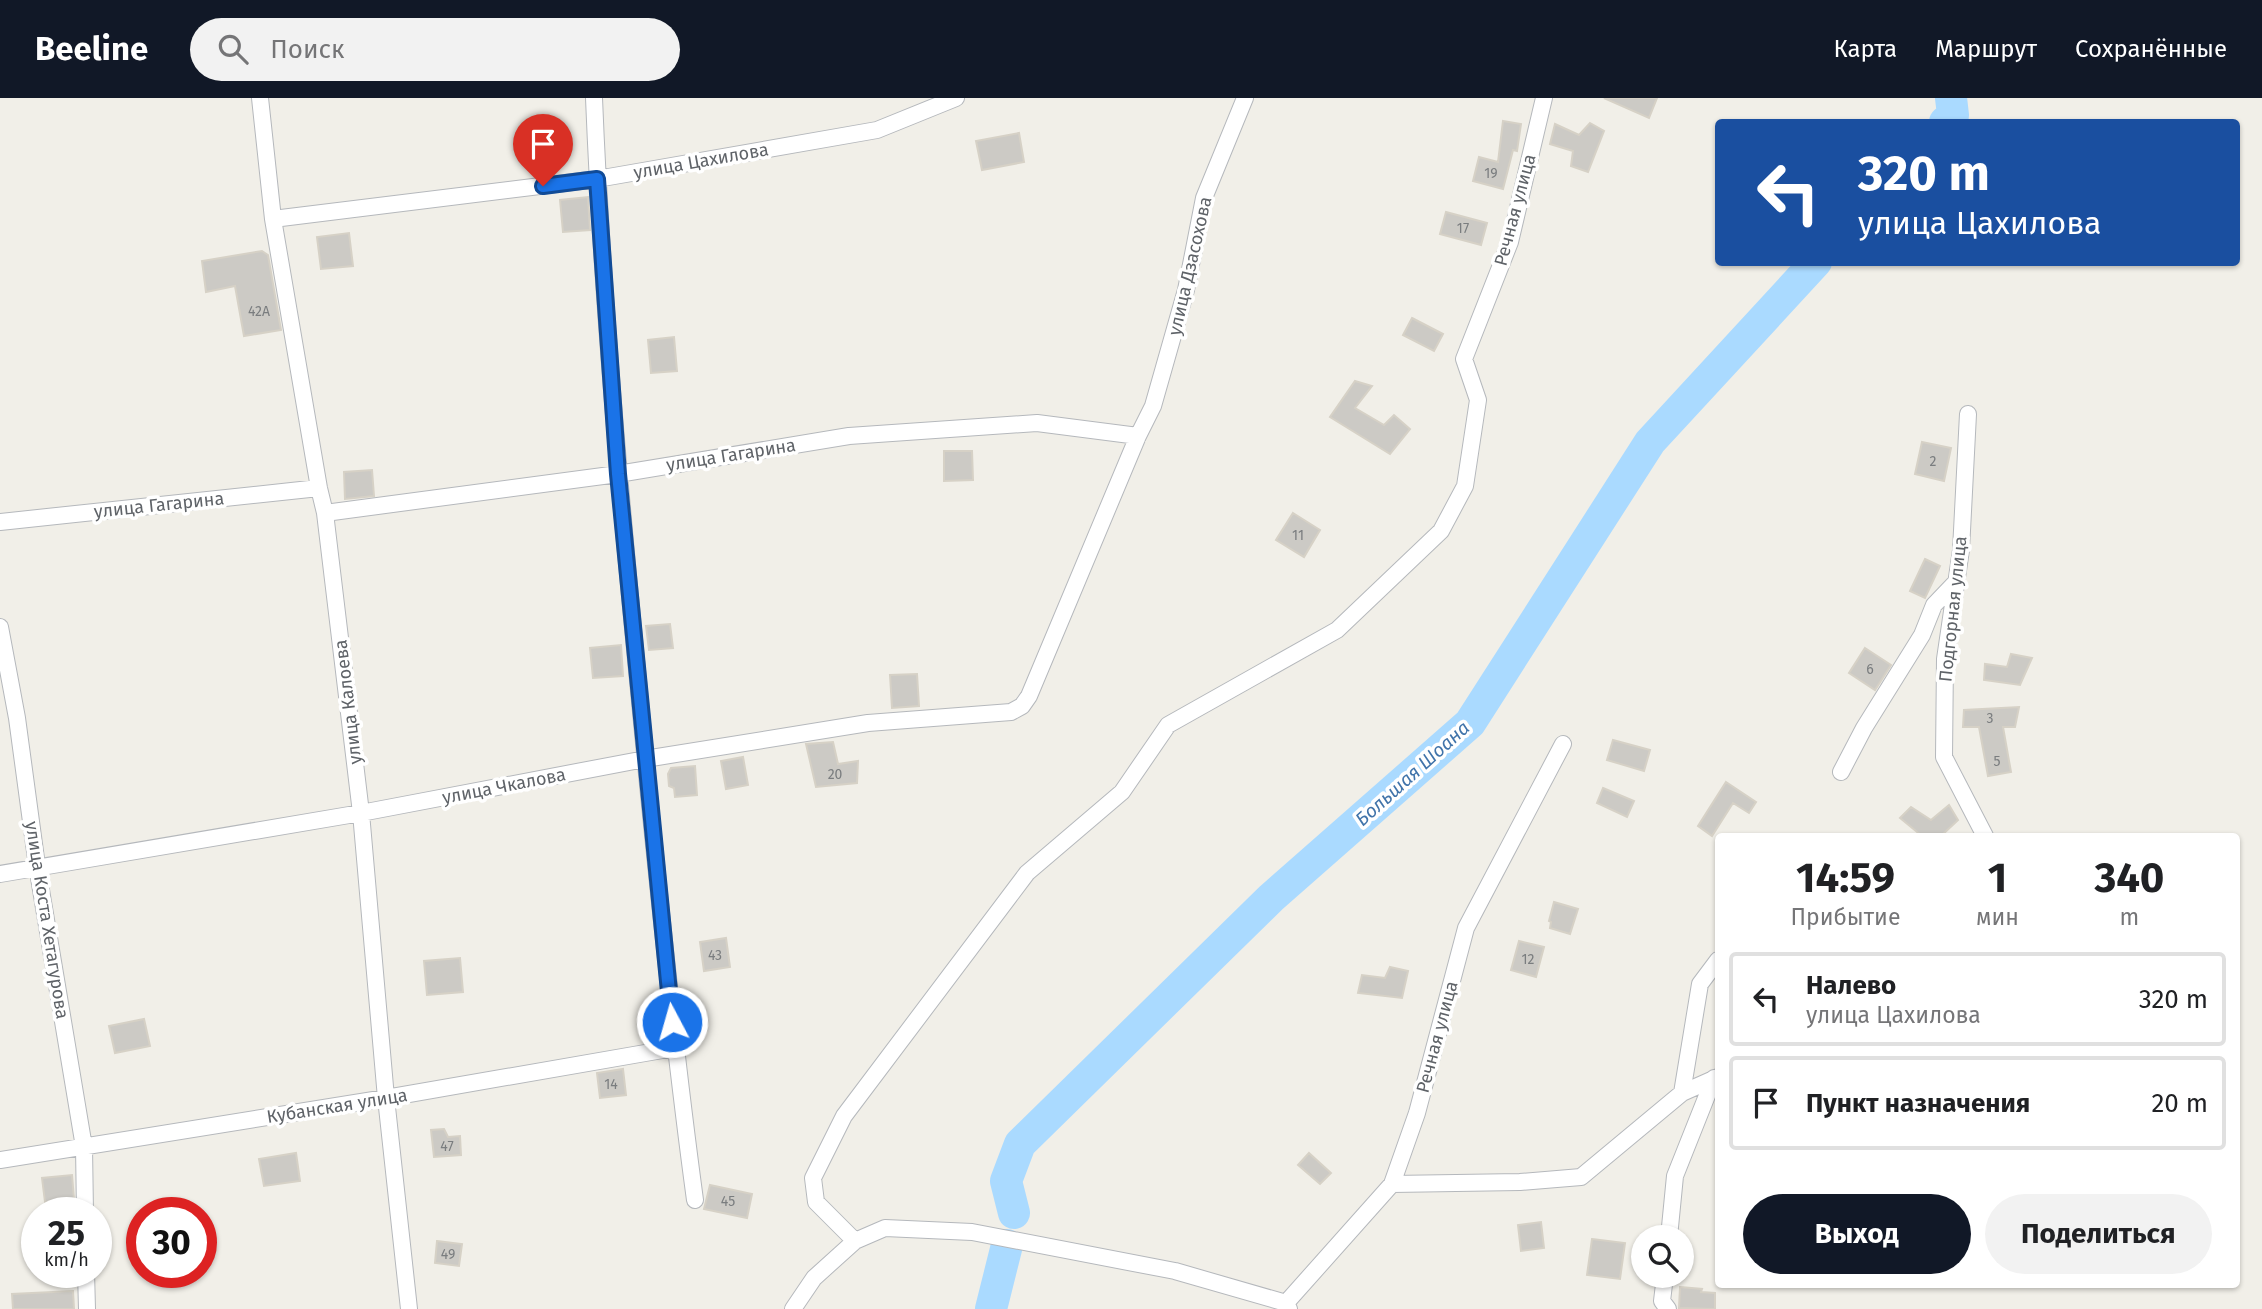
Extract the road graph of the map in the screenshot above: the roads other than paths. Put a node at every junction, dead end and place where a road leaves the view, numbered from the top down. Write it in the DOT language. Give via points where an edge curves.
graph roads {
  1 [pos="260,98"];
  2 [pos="594,98"];
  3 [pos="956,98"];
  4 [pos="1245,98"];
  5 [pos="1544,98"];
  6 [pos="597,179"];
  7 [pos="273,219"];
  8 [pos="1968,414"];
  9 [pos="1138,436"];
  10 [pos="618,474"];
  11 [pos="318,488"];
  12 [pos="325,513"];
  13 [pos="0,522"];
  14 [pos="1956,582"];
  15 [pos="0,627"];
  16 [pos="1011,712"];
  17 [pos="1563,744"];
  18 [pos="645,759"];
  19 [pos="1841,772"];
  20 [pos="361,813"];
  21 [pos="1983,833"];
  22 [pos="37,866"];
  23 [pos="0,874"];
  24 [pos="1715,964"];
  25 [pos="674,1048"];
  26 [pos="1715,1078"];
  27 [pos="1715,1080"];
  28 [pos="1682,1093"];
  29 [pos="386,1098"];
  30 [pos="84,1147"];
  31 [pos="0,1160"];
  32 [pos="1392,1184"];
  33 [pos="85,1197"];
  34 [pos="695,1199"];
  35 [pos="1670,1225"];
  36 [pos="856,1241"];
  37 [pos="86,1288"];
  38 [pos="1664,1288"];
  39 [pos="1287,1306"];
  40 [pos="87,1309"];
  41 [pos="409,1309"];
  42 [pos="793,1309"];
  43 [pos="1668,1309"];
  1 -- 7 [label="street, улица Калоева"];
  2 -- 6 [label="street"];
  3 -- 6 [label="street, улица Цахилова" via="877,130"];
  4 -- 9 [label="street, улица Дзасохова" via="1204,198 1186,290 1153,406"];
  5 -- 36 [label="street, Речная улица" via="1510,242 1464,359 1478,400 1465,486 1441,531 1337,630 1168,725 1122,792 1027,873 844,1116 813,1178 816,1202"];
  6 -- 7 [label="street, улица Цахилова"];
  6 -- 10 [label="street"];
  7 -- 11 [label="street, улица Калоева"];
  8 -- 14 [label="street, Подгорная улица"];
  9 -- 10 [label="street, улица Гагарина" via="1037,424 849,436"];
  9 -- 16 [label="street, улица Дзасохова" via="1029,696"];
  10 -- 12 [label="street, улица Гагарина"];
  10 -- 18 [label="street"];
  11 -- 12 [label="street, улица Калоева"];
  11 -- 13 [label="street, улица Гагарина"];
  12 -- 20 [label="street, улица Калоева"];
  14 -- 19 [label="street" via="1934,605 1922,635"];
  14 -- 21 [label="street, Подгорная улица" via="1945,659 1944,757"];
  15 -- 22 [label="street, улица Коста Хетагурова"];
  16 -- 18 [label="street, улица Чкалова" via="868,723"];
  17 -- 32 [label="street, Речная улица" via="1466,928 1417,1113"];
  18 -- 20 [label="street, улица Чкалова"];
  18 -- 25 [label="street"];
  20 -- 22 [label="street, улица Чкалова"];
  20 -- 29 [label="street, улица Калоева"];
  22 -- 23 [label="street, улица Чкалова"];
  22 -- 30 [label="street, улица Коста Хетагурова"];
  24 -- 28 [label="street" via="1700,984"];
  25 -- 29 [label="street, Кубанская улица"];
  25 -- 34 [label="street"];
  26 -- 28 [label="street"];
  27 -- 35 [label="street" via="1675,1176"];
  28 -- 32 [label="street" via="1581,1177"];
  29 -- 30 [label="street, Кубанская улица"];
  29 -- 41 [label="street, улица Калоева"];
  30 -- 31 [label="street, Кубанская улица"];
  30 -- 33 [label="street, улица Коста Хетагурова"];
  32 -- 39 [label="street, Речная улица"];
  36 -- 39 [label="street" via="885,1228 972,1232 1175,1270"];
  36 -- 42 [label="street" via="814,1278"];
  37 -- 40 [label="street"];
  38 -- 43 [label="street" via="1662,1301"];
}
